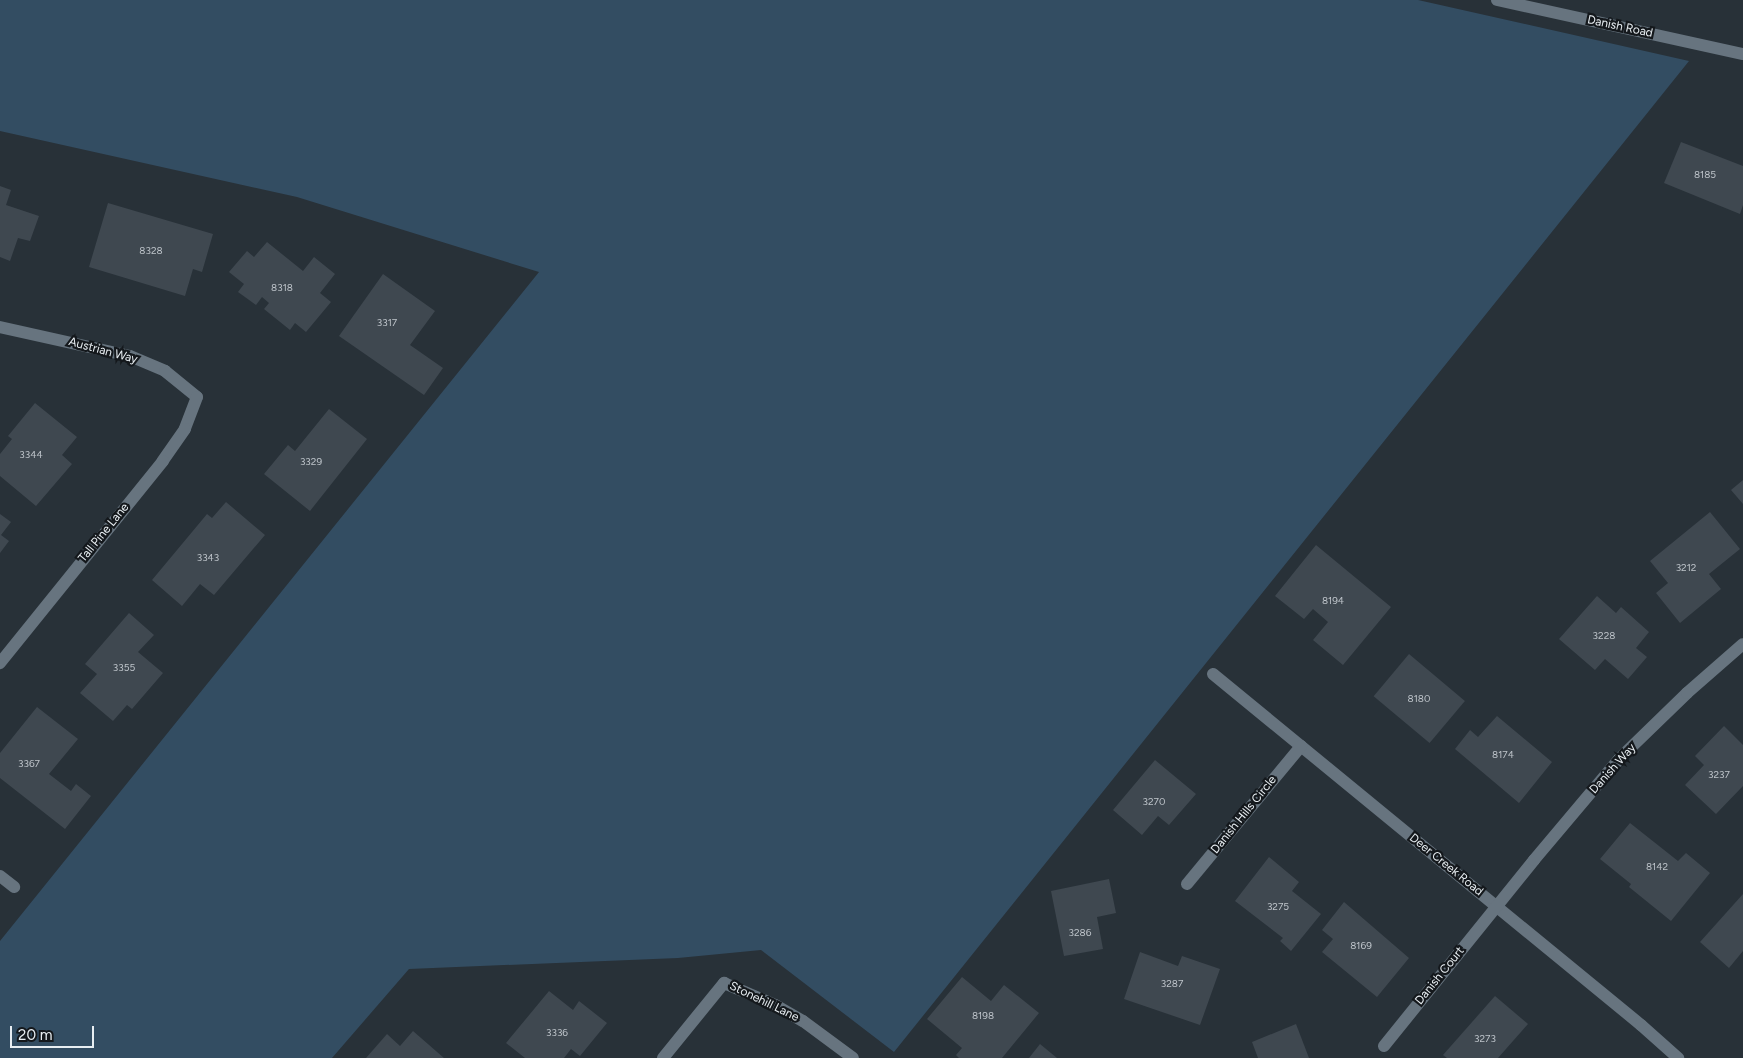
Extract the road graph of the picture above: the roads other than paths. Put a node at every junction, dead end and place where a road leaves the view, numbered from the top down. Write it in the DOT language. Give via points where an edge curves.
graph roads {
  1 [pos="1496,0"];
  2 [pos="1743,54"];
  3 [pos="0,327"];
  4 [pos="197,397"];
  5 [pos="1743,644"];
  6 [pos="0,663"];
  7 [pos="1213,674"];
  8 [pos="1300,746"];
  9 [pos="0,876"];
  10 [pos="1187,884"];
  11 [pos="14,888"];
  12 [pos="1497,907"];
  13 [pos="1384,1046"];
  14 [pos="662,1058"];
  15 [pos="853,1058"];
  16 [pos="1678,1058"];
  1 -- 2 [label="street, Danish Road"];
  3 -- 4 [label="street, Austrian Way" via="130,356 165,372"];
  4 -- 6 [label="street, Tall Pine Lane" via="185,429 163,460"];
  5 -- 12 [label="street, Danish Way" via="1619,759"];
  7 -- 8 [label="street, Deer Creek Road"];
  8 -- 10 [label="street, Danish Hills Circle"];
  8 -- 12 [label="street, Deer Creek Road"];
  9 -- 11 [label="street"];
  12 -- 13 [label="street, Danish Court"];
  12 -- 16 [label="street, Deer Creek Road"];
  14 -- 15 [label="street, Stonehill Lane" via="724,983 803,1021"];
}
